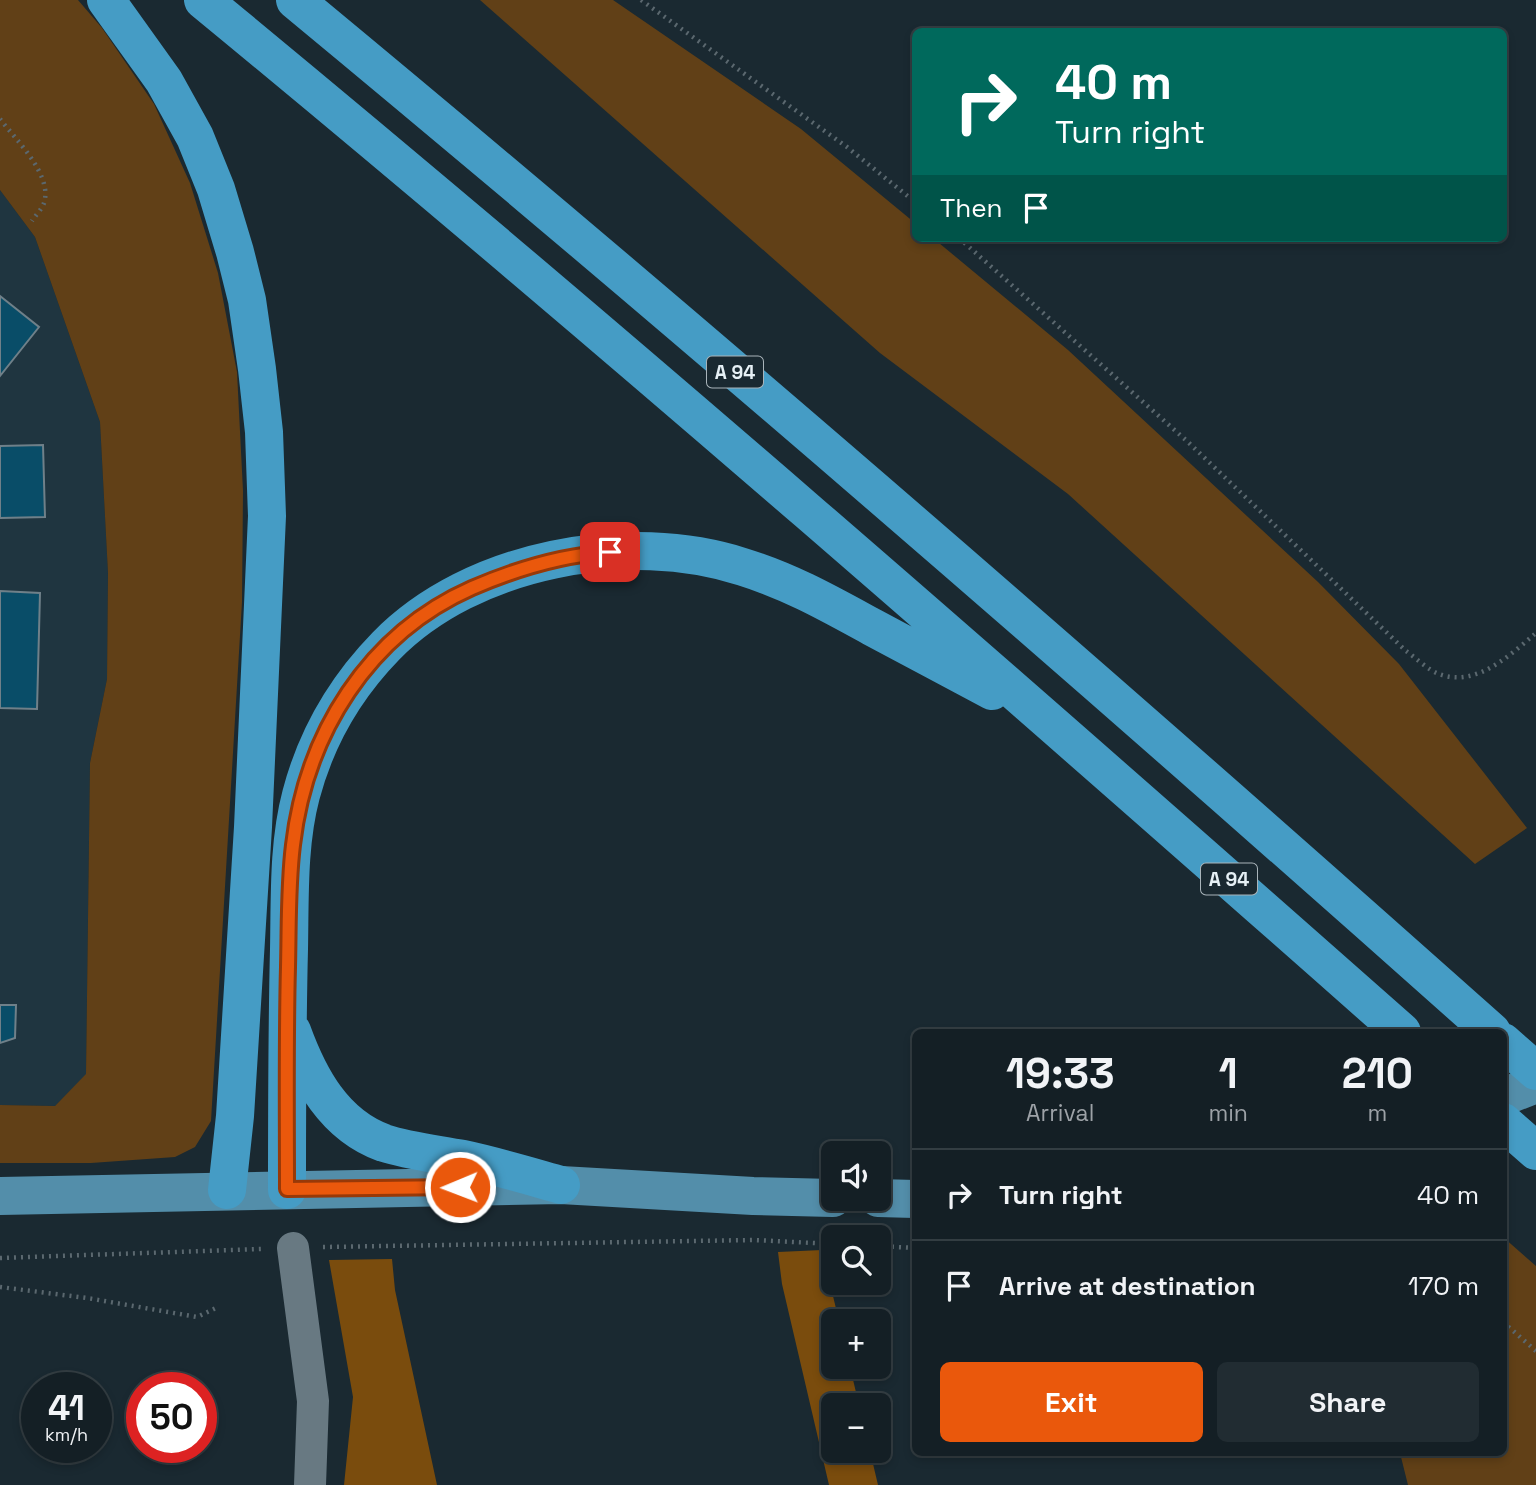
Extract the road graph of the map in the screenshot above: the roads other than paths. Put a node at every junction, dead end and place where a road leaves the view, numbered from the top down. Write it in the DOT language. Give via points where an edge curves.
graph roads {
  1 [pos="106,0"];
  2 [pos="202,0"];
  3 [pos="295,0"];
  4 [pos="1056,726"];
  5 [pos="287,1020"];
  6 [pos="1399,1029"];
  7 [pos="1489,1029"];
  8 [pos="1507,1046"];
  9 [pos="1536,1071"];
  10 [pos="1536,1084"];
  11 [pos="1507,1095"];
  12 [pos="1507,1126"];
  13 [pos="1536,1151"];
  14 [pos="561,1185"];
  15 [pos="287,1189"];
  16 [pos="227,1190"];
  17 [pos="0,1196"];
  18 [pos="821,1198"];
  19 [pos="891,1198"];
  20 [pos="912,1199"];
  21 [pos="293,1248"];
  22 [pos="310,1485"];
  1 -- 16 [label="highway" via="164,80 212,178 247,300 259,382 267,516 253,827"];
  2 -- 4 [label="highway, A 94" via="438,194"];
  3 -- 7 [label="highway, A 94" via="1152,729"];
  4 -- 5 [label="highway" via="799,587 740,566 683,553 636,551 583,554 498,576 431,610 388,644 334,712 301,796 292,846"];
  4 -- 6 [label="highway, A 94"];
  5 -- 14 [label="highway" via="320,1090 332,1107 365,1134"];
  5 -- 15 [label="highway"];
  8 -- 9 [label="highway"];
  10 -- 11 [label="main road"];
  12 -- 13 [label="highway"];
  14 -- 15 [label="main road"];
  14 -- 18 [label="main road"];
  15 -- 16 [label="main road"];
  16 -- 17 [label="main road"];
  19 -- 20 [label="main road"];
  21 -- 22 [label="lane" via="313,1401"];
}
